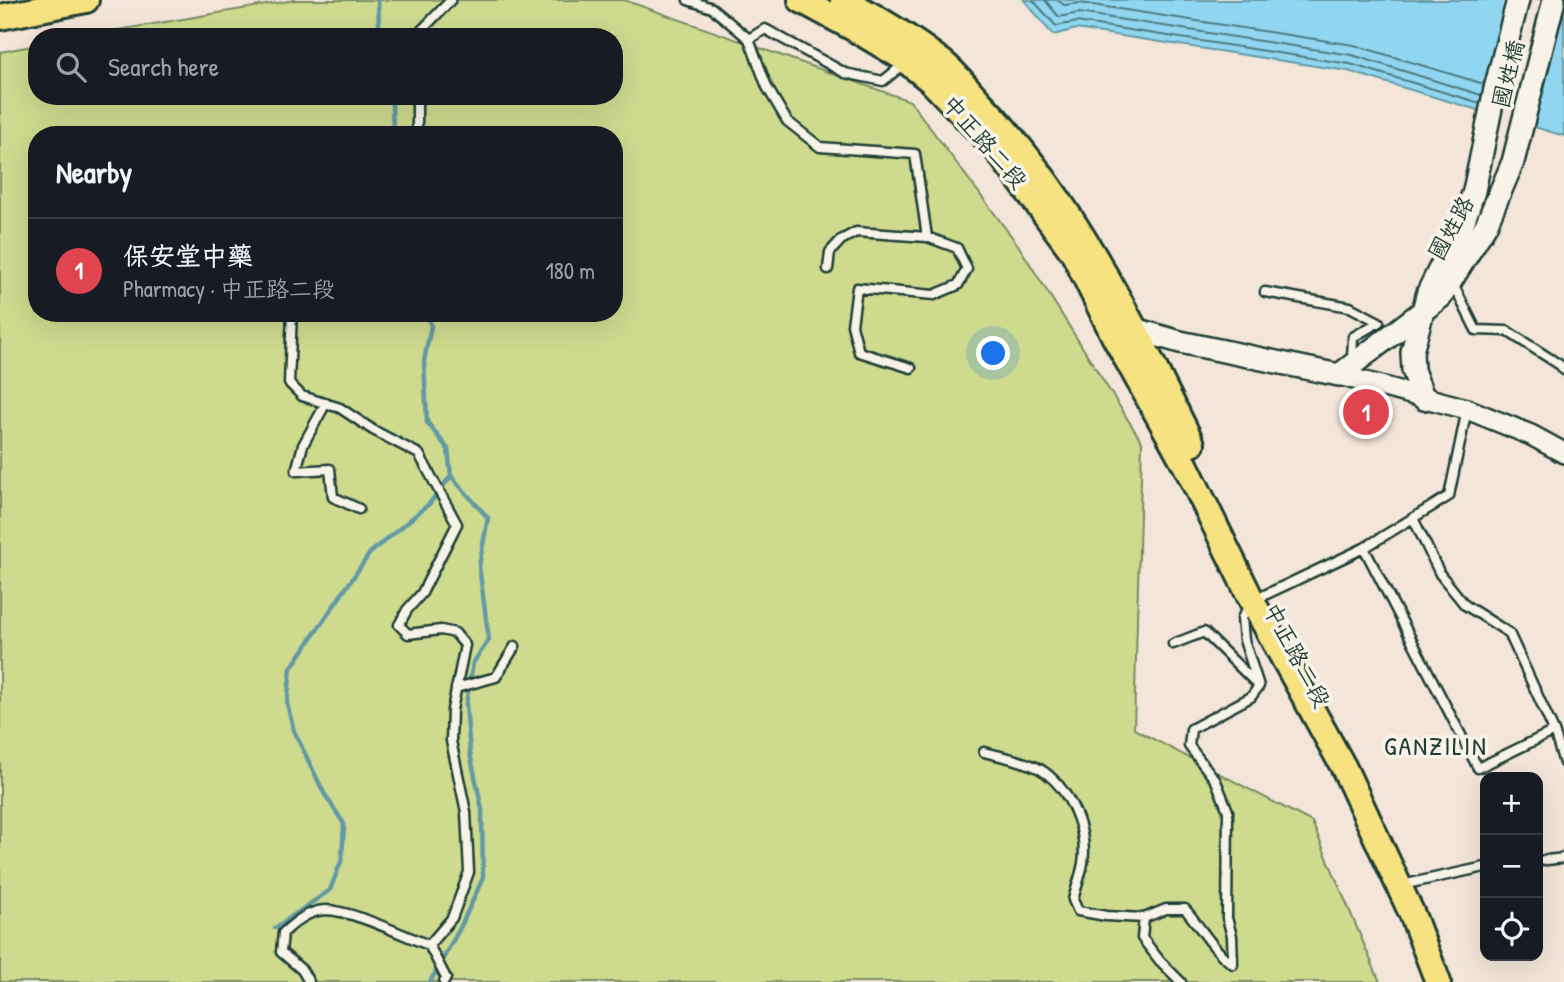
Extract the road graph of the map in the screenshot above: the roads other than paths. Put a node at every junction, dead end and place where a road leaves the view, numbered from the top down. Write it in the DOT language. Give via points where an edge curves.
graph roads {
  1 [pos="86,0"];
  2 [pos="451,0"];
  3 [pos="688,0"];
  4 [pos="801,0"];
  5 [pos="843,0"];
  6 [pos="856,0"];
  7 [pos="1518,0"];
  8 [pos="1554,0"];
  9 [pos="0,17"];
  10 [pos="424,28"];
  11 [pos="749,38"];
  12 [pos="921,47"];
  13 [pos="417,105"];
  14 [pos="417,126"];
  15 [pos="1483,155"];
  16 [pos="1513,162"];
  17 [pos="928,237"];
  18 [pos="828,269"];
  19 [pos="1451,281"];
  20 [pos="1265,292"];
  21 [pos="1422,310"];
  22 [pos="292,322"];
  23 [pos="1125,332"];
  24 [pos="911,368"];
  25 [pos="1345,370"];
  26 [pos="1564,370"];
  27 [pos="1424,399"];
  28 [pos="326,403"];
  29 [pos="1467,409"];
  30 [pos="1564,453"];
  31 [pos="359,509"];
  32 [pos="1413,518"];
  33 [pos="1364,548"];
  34 [pos="1258,598"];
  35 [pos="1173,644"];
  36 [pos="515,646"];
  37 [pos="1259,686"];
  38 [pos="458,687"];
  39 [pos="1554,732"];
  40 [pos="984,752"];
  41 [pos="1564,763"];
  42 [pos="1564,858"];
  43 [pos="1543,860"];
  44 [pos="1480,868"];
  45 [pos="1411,883"];
  46 [pos="1144,918"];
  47 [pos="429,945"];
  48 [pos="444,978"];
  49 [pos="309,982"];
  50 [pos="1181,982"];
  51 [pos="1438,982"];
  52 [pos="1455,982"];
  1 -- 9 [label="main road"];
  2 -- 10 [label="lane"];
  3 -- 11 [label="lane" via="712,8"];
  4 -- 12 [label="main road, 中正路二段" via="853,27"];
  5 -- 12 [label="main road, 中正路二段"];
  6 -- 12 [label="lane"];
  7 -- 15 [label="main road, 國姓橋"];
  8 -- 16 [label="main road, 國姓橋"];
  11 -- 12 [label="lane" via="765,29 845,73 883,80"];
  11 -- 17 [label="lane" via="766,87 787,121 820,147 915,154"];
  12 -- 23 [label="main road, 中正路二段" via="931,81 997,150"];
  13 -- 14 [label="lane"];
  15 -- 21 [label="main road, 國姓路" via="1464,220"];
  16 -- 19 [label="main road, 國姓路" via="1486,225"];
  17 -- 18 [label="lane" via="856,232 830,252"];
  17 -- 24 [label="lane" via="957,248 967,269 958,285 934,295 857,288 852,325 859,352"];
  19 -- 21 [label="main road, 國姓路" via="1441,297"];
  19 -- 26 [label="lane" via="1476,330 1507,331"];
  20 -- 25 [label="lane" via="1350,307 1379,322 1353,338"];
  21 -- 25 [label="main road, 國姓路"];
  21 -- 27 [label="main road, 國姓路" via="1412,352"];
  22 -- 28 [label="lane" via="289,383 302,396"];
  23 -- 25 [label="main road"];
  23 -- 34 [label="main road, 中正路二段" via="1186,466"];
  25 -- 27 [label="street"];
  27 -- 29 [label="street"];
  28 -- 31 [label="lane" via="303,445 296,471 330,469 333,497"];
  28 -- 38 [label="lane" via="419,454 457,524 422,593 399,625 408,634 456,633 466,645"];
  29 -- 30 [label="street"];
  29 -- 32 [label="lane" via="1449,496"];
  32 -- 33 [label="lane"];
  32 -- 39 [label="lane" via="1440,574 1465,605 1509,633"];
  33 -- 34 [label="lane"];
  33 -- 39 [label="lane" via="1478,768"];
  34 -- 37 [label="lane" via="1242,618"];
  34 -- 45 [label="main road, 中正路二段" via="1350,757"];
  34 -- 51 [label="main road, 中正路二段" via="1344,768 1412,914"];
  35 -- 37 [label="lane" via="1204,632"];
  36 -- 38 [label="lane" via="496,677"];
  37 -- 46 [label="lane" via="1251,697 1191,729 1189,746 1216,781 1228,811 1227,918 1233,964 1222,957 1185,909 1166,909"];
  38 -- 47 [label="lane" via="451,741 467,812 469,872 452,918"];
  39 -- 41 [label="lane"];
  40 -- 46 [label="lane" via="1032,765 1053,778 1067,797 1080,822 1083,848 1073,900 1078,911"];
  42 -- 43 [label="lane"];
  44 -- 45 [label="lane"];
  45 -- 52 [label="main road, 中正路二段"];
  46 -- 50 [label="lane" via="1142,938"];
  47 -- 48 [label="lane"];
  47 -- 49 [label="lane" via="324,910 300,918 283,933 281,953"];
}
